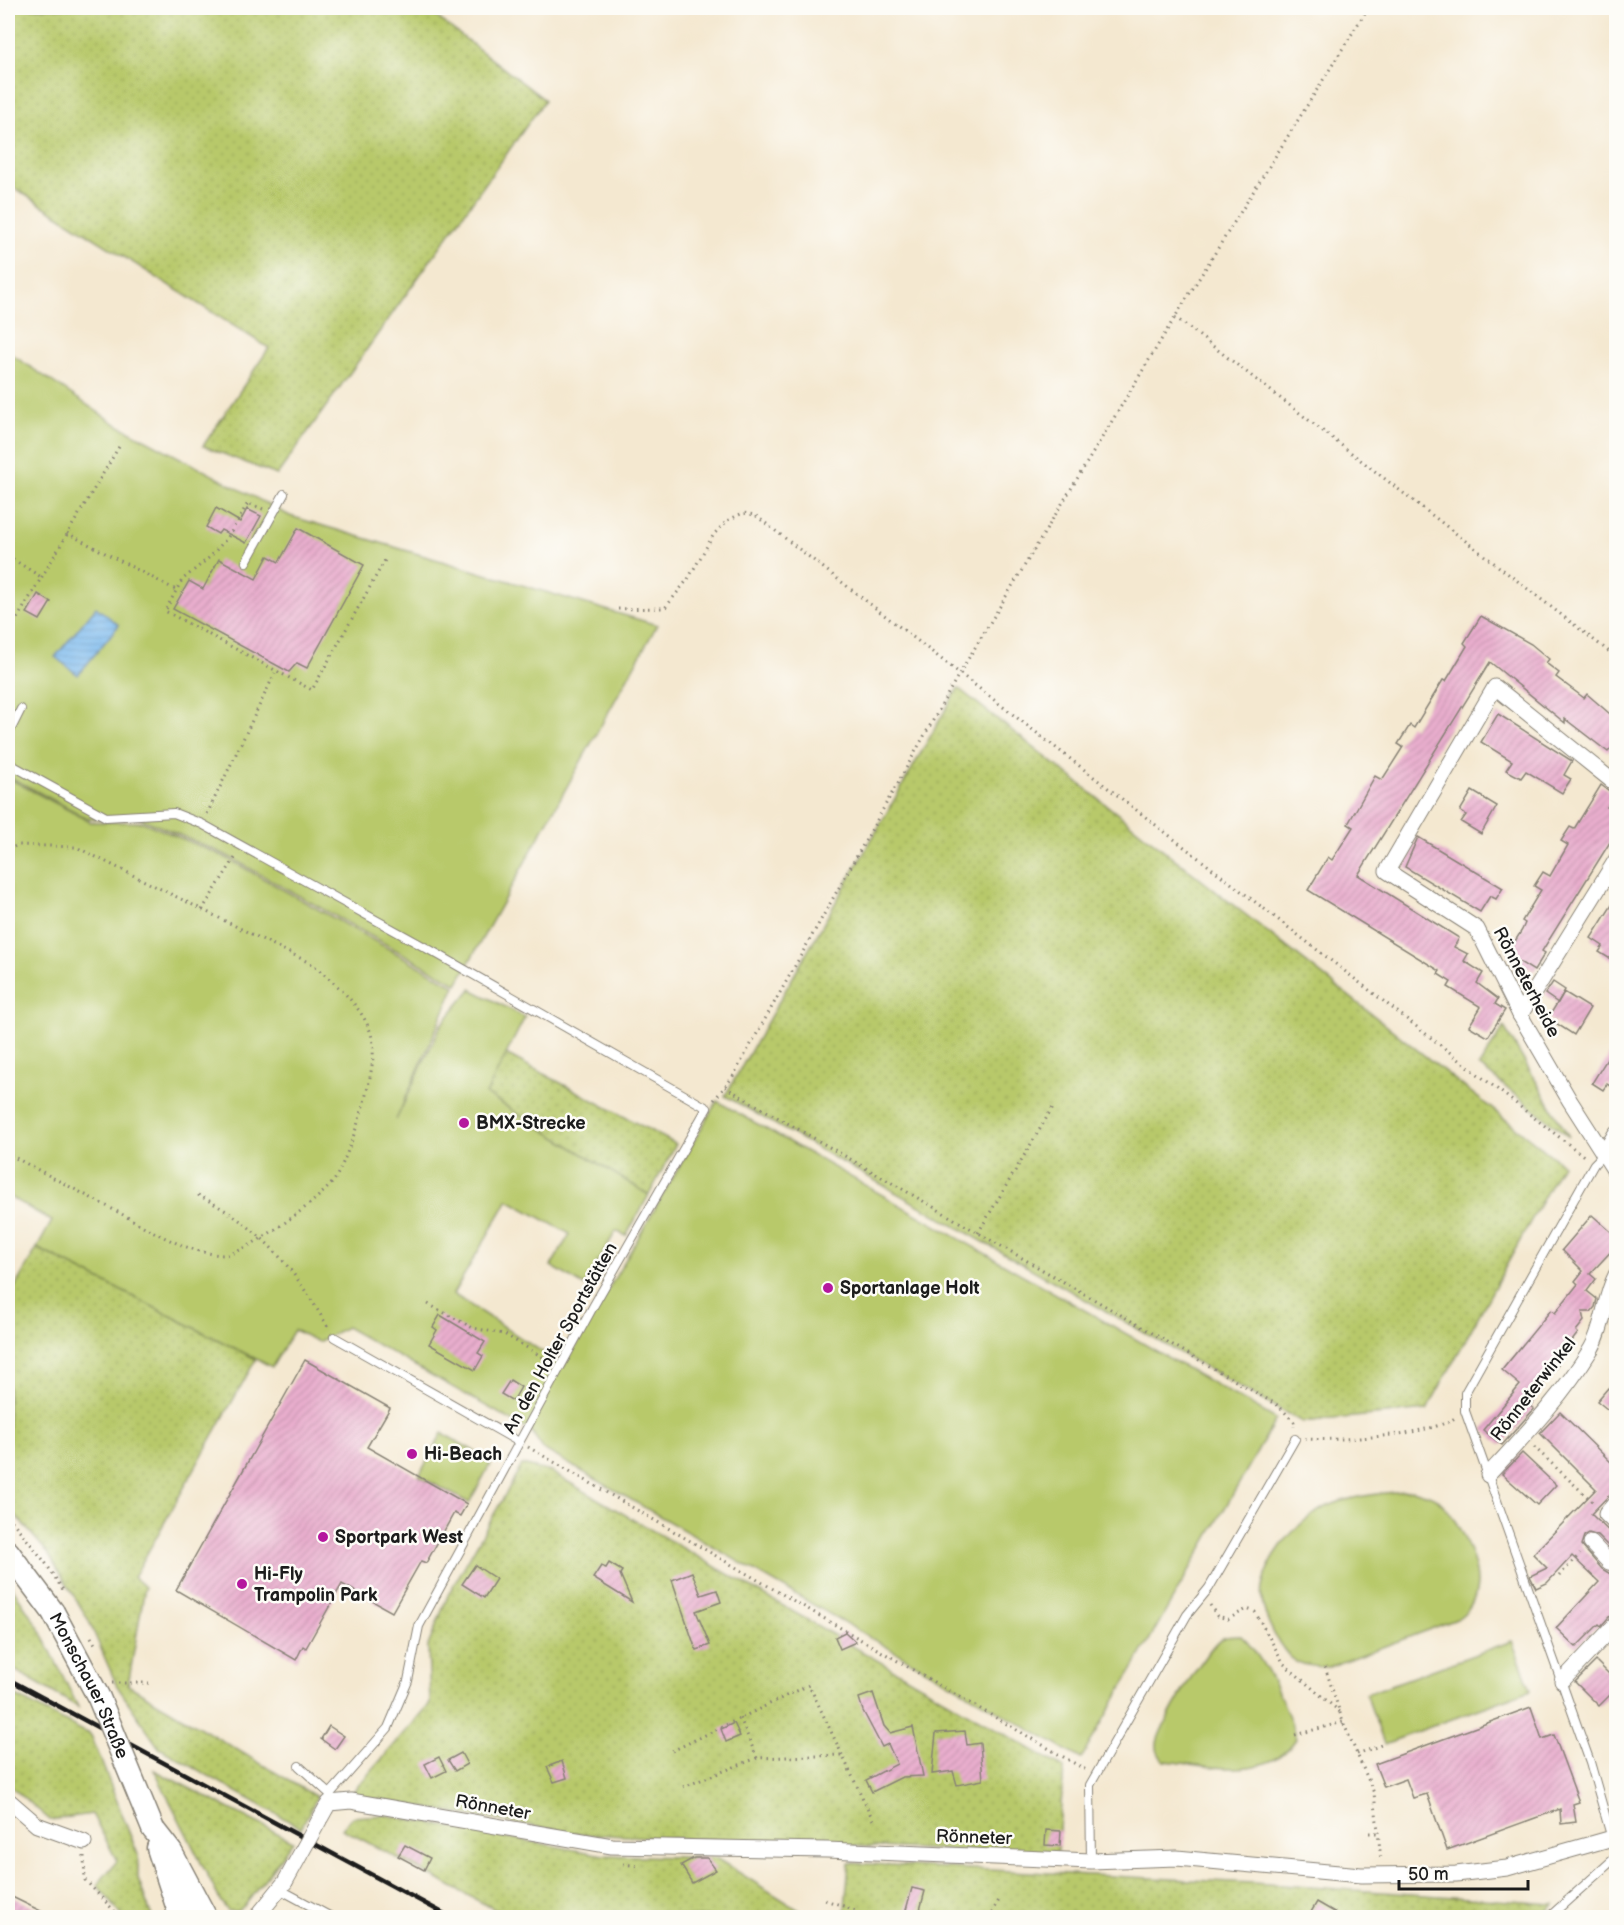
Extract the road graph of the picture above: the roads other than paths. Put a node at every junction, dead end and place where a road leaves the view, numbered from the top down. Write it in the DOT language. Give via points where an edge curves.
graph roads {
  1 [pos="284,494"];
  2 [pos="246,562"];
  3 [pos="21,709"];
  4 [pos="8,735"];
  5 [pos="8,763"];
  6 [pos="1617,784"];
  7 [pos="1617,860"];
  8 [pos="1520,1015"];
  9 [pos="1617,1133"];
  10 [pos="1599,1159"];
  11 [pos="1617,1173"];
  12 [pos="1614,1285"];
  13 [pos="334,1337"];
  14 [pos="1295,1439"];
  15 [pos="519,1442"];
  16 [pos="1488,1475"];
  17 [pos="1617,1502"];
  18 [pos="1611,1519"];
  19 [pos="1591,1543"];
  20 [pos="8,1552"];
  21 [pos="1617,1564"];
  22 [pos="1617,1624"];
  23 [pos="1562,1681"];
  24 [pos="299,1766"];
  25 [pos="8,1800"];
  26 [pos="328,1802"];
  27 [pos="153,1829"];
  28 [pos="1614,1838"];
  29 [pos="84,1842"];
  30 [pos="1617,1857"];
  31 [pos="1091,1861"];
  32 [pos="283,1886"];
  33 [pos="181,1917"];
  34 [pos="206,1917"];
  35 [pos="256,1917"];
  36 [pos="269,1917"];
  37 [pos="333,1917"];
  38 [pos="1548,1917"];
  1 -- 2 [label="lane"];
  3 -- 4 [label="lane"];
  5 -- 15 [label="lane, An den Holter Sportstätten" via="106,817 174,813 202,824 707,1108"];
  6 -- 8 [label="street, Rönneterheide" via="1495,687 1387,871 1477,929"];
  7 -- 8 [label="street"];
  8 -- 10 [label="street, Rönneterheide"];
  9 -- 10 [label="street"];
  10 -- 11 [label="street, Rönneterheide"];
  10 -- 16 [label="lane" via="1465,1393 1465,1411"];
  12 -- 16 [label="street, Rönneterwinkel" via="1592,1348 1523,1437"];
  13 -- 15 [label="lane"];
  14 -- 31 [label="lane" via="1209,1588 1187,1615 1090,1785"];
  15 -- 26 [label="lane, An den Holter Sportstätten" via="419,1626 408,1681 388,1728"];
  16 -- 23 [label="lane"];
  17 -- 18 [label="street"];
  19 -- 21 [label="street" via="1609,1562"];
  20 -- 27 [label="main road, Monschauer Straße, bridge" via="53,1612 99,1698"];
  22 -- 23 [label="street"];
  23 -- 28 [label="lane"];
  24 -- 26 [label="lane"];
  25 -- 29 [label="street" via="37,1825"];
  26 -- 31 [label="street, Rönneter" via="351,1801 612,1846"];
  26 -- 32 [label="street, bridge"];
  27 -- 33 [label="main road, Monschauer Straße"];
  27 -- 34 [label="main road, Monschauer Straße" via="171,1852"];
  28 -- 31 [label="street, Rönneter" via="1507,1868 1456,1874 1383,1875 1177,1858"];
  30 -- 38 [label="lane"];
  32 -- 35 [label="street"];
  32 -- 36 [label="street"];
  32 -- 37 [label="lane"];
}
